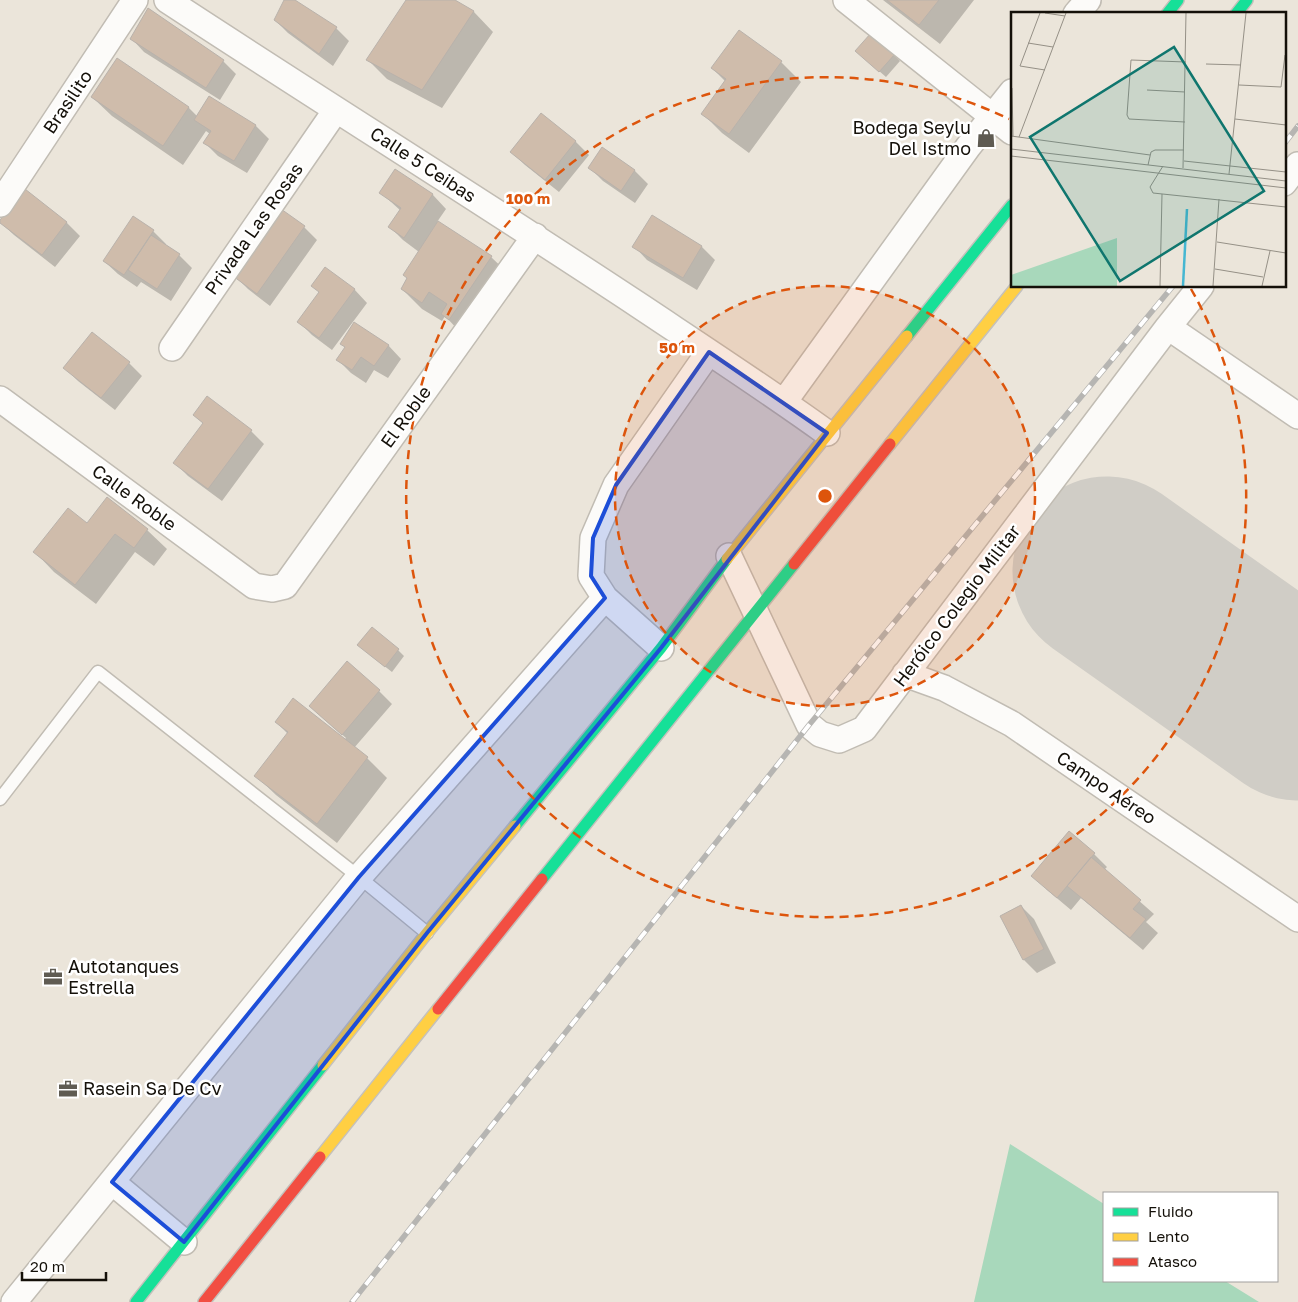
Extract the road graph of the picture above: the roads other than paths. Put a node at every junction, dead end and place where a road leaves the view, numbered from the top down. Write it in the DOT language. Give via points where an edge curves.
graph roads {
  1 [pos="135,0"];
  2 [pos="167,0"];
  3 [pos="846,0"];
  4 [pos="1088,0"];
  5 [pos="1178,0"];
  6 [pos="1247,0"];
  7 [pos="1078,12"];
  8 [pos="1169,12"];
  9 [pos="1238,12"];
  10 [pos="1011,93"];
  11 [pos="336,110"];
  12 [pos="991,116"];
  13 [pos="1011,131"];
  14 [pos="1298,165"];
  15 [pos="1286,180"];
  16 [pos="0,204"];
  17 [pos="1011,206"];
  18 [pos="535,236"];
  19 [pos="1015,288"];
  20 [pos="1199,288"];
  21 [pos="1168,327"];
  22 [pos="172,348"];
  23 [pos="709,352"];
  24 [pos="0,399"];
  25 [pos="784,402"];
  26 [pos="1298,416"];
  27 [pos="827,433"];
  28 [pos="729,556"];
  29 [pos="272,590"];
  30 [pos="605,598"];
  31 [pos="756,612"];
  32 [pos="660,648"];
  33 [pos="905,674"];
  34 [pos="0,798"];
  35 [pos="360,876"];
  36 [pos="1298,919"];
  37 [pos="427,933"];
  38 [pos="112,1182"];
  39 [pos="184,1242"];
  40 [pos="14,1302"];
  41 [pos="136,1302"];
  42 [pos="204,1302"];
  1 -- 16 [label="street, Brasilito"];
  2 -- 11 [label="street, Calle 5 Ceibas"];
  3 -- 12 [label="street"];
  4 -- 7 [label="street"];
  5 -- 8 [label="main road"];
  6 -- 9 [label="main road"];
  10 -- 12 [label="street"];
  11 -- 18 [label="street, Calle 5 Ceibas"];
  11 -- 22 [label="street, Privada Las Rosas"];
  12 -- 13 [label="street"];
  12 -- 25 [label="street"];
  14 -- 15 [label="street"];
  17 -- 27 [label="main road"];
  18 -- 23 [label="street, Calle 5 Ceibas"];
  18 -- 29 [label="street, El Roble" via="285,586"];
  19 -- 31 [label="main road"];
  20 -- 21 [label="street, Heróico Colegio Militar"];
  21 -- 26 [label="street"];
  21 -- 33 [label="street, Heróico Colegio Militar"];
  23 -- 25 [label="street, Calle 5 Ceibas"];
  23 -- 30 [label="street" via="616,485 593,538 591,576"];
  24 -- 29 [label="street, Calle Roble" via="254,586"];
  25 -- 27 [label="street, Calle 5 Ceibas"];
  27 -- 28 [label="main road"];
  28 -- 31 [label="street, Heróico Colegio Militar"];
  28 -- 32 [label="main road"];
  30 -- 32 [label="street"];
  30 -- 35 [label="street"];
  31 -- 33 [label="street, Heróico Colegio Militar" via="810,725 820,734 839,740 864,729"];
  31 -- 42 [label="main road"];
  32 -- 37 [label="main road"];
  33 -- 36 [label="street, Campo Aéreo" via="944,688 1012,724"];
  34 -- 35 [label="lane" via="98,672"];
  35 -- 37 [label="lane"];
  35 -- 38 [label="street"];
  37 -- 39 [label="main road"];
  38 -- 39 [label="street"];
  38 -- 40 [label="street"];
  39 -- 41 [label="main road"];
}
